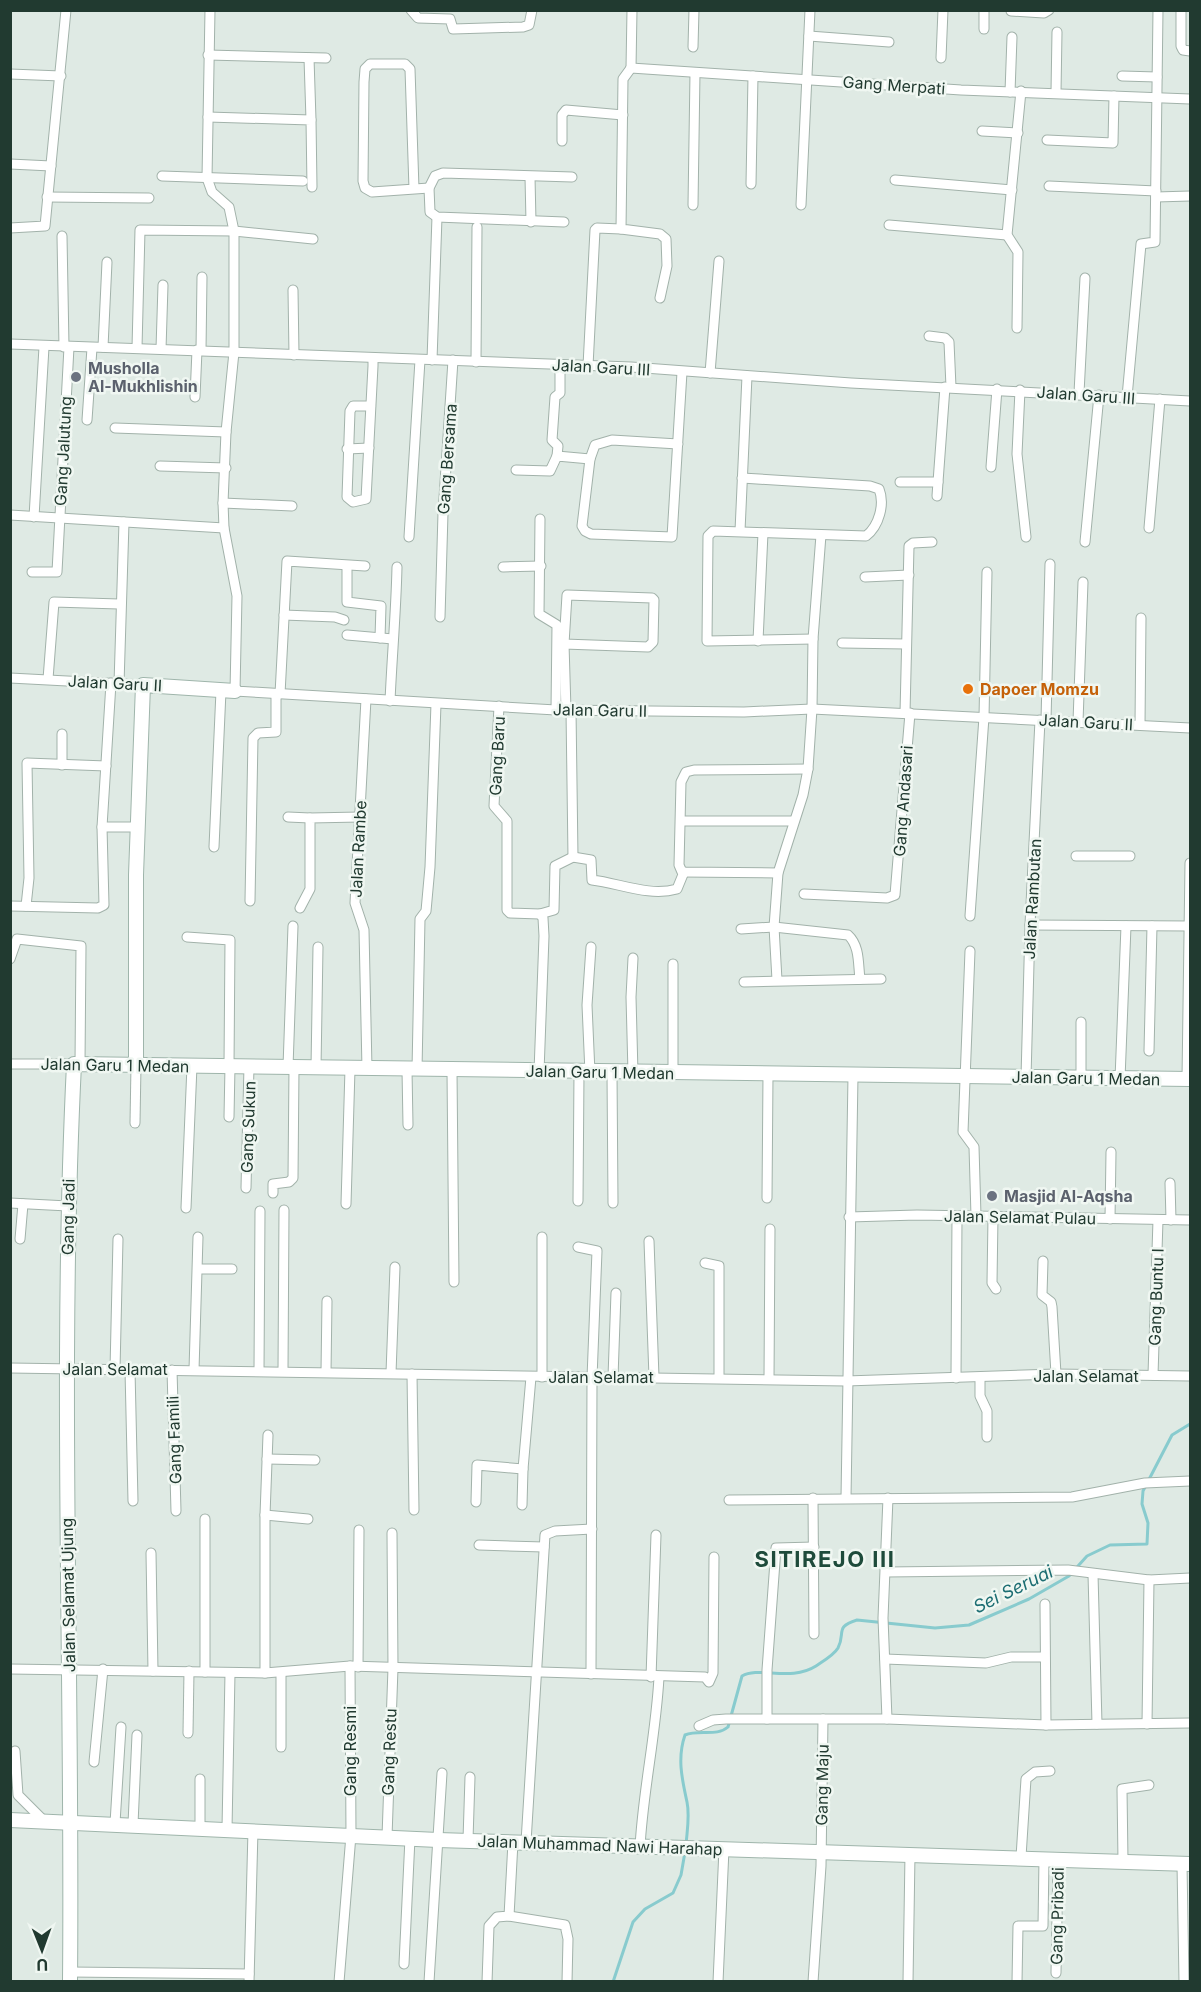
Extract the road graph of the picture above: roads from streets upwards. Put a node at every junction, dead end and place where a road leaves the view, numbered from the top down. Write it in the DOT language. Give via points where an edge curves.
graph roads {
  1 [pos="66,10"];
  2 [pos="210,10"];
  3 [pos="411,10"];
  4 [pos="532,10"];
  5 [pos="632,10"];
  6 [pos="694,10"];
  7 [pos="810,10"];
  8 [pos="943,10"];
  9 [pos="984,10"];
  10 [pos="1049,10"];
  11 [pos="1158,10"];
  12 [pos="1181,10"];
  13 [pos="1011,11"];
  14 [pos="984,29"];
  15 [pos="1057,32"];
  16 [pos="809,36"];
  17 [pos="1012,37"];
  18 [pos="889,42"];
  19 [pos="693,47"];
  20 [pos="1191,51"];
  21 [pos="208,55"];
  22 [pos="309,58"];
  23 [pos="326,58"];
  24 [pos="941,58"];
  25 [pos="631,68"];
  26 [pos="695,73"];
  27 [pos="10,74"];
  28 [pos="61,76"];
  29 [pos="753,76"];
  30 [pos="1122,76"];
  31 [pos="1157,77"];
  32 [pos="806,79"];
  33 [pos="1021,91"];
  34 [pos="1010,92"];
  35 [pos="1056,92"];
  36 [pos="1114,96"];
  37 [pos="1157,98"];
  38 [pos="1191,99"];
  39 [pos="623,115"];
  40 [pos="208,117"];
  41 [pos="311,120"];
  42 [pos="982,131"];
  43 [pos="1018,134"];
  44 [pos="1047,140"];
  45 [pos="562,141"];
  46 [pos="10,164"];
  47 [pos="51,166"];
  48 [pos="162,176"];
  49 [pos="530,177"];
  50 [pos="572,177"];
  51 [pos="207,178"];
  52 [pos="895,180"];
  53 [pos="303,181"];
  54 [pos="751,184"];
  55 [pos="1049,186"];
  56 [pos="312,187"];
  57 [pos="429,188"];
  58 [pos="414,189"];
  59 [pos="1012,190"];
  60 [pos="1156,194"];
  61 [pos="1191,196"];
  62 [pos="47,197"];
  63 [pos="149,198"];
  64 [pos="801,205"];
  65 [pos="693,206"];
  66 [pos="436,217"];
  67 [pos="531,222"];
  68 [pos="564,222"];
  69 [pos="889,225"];
  70 [pos="477,227"];
  71 [pos="10,228"];
  72 [pos="621,229"];
  73 [pos="234,231"];
  74 [pos="1007,235"];
  75 [pos="62,236"];
  76 [pos="313,239"];
  77 [pos="719,261"];
  78 [pos="107,262"];
  79 [pos="202,278"];
  80 [pos="1085,278"];
  81 [pos="163,285"];
  82 [pos="293,290"];
  83 [pos="660,298"];
  84 [pos="1017,328"];
  85 [pos="929,336"];
  86 [pos="10,344"];
  87 [pos="44,347"];
  88 [pos="67,347"];
  89 [pos="104,347"];
  90 [pos="92,348"];
  91 [pos="137,348"];
  92 [pos="161,349"];
  93 [pos="199,350"];
  94 [pos="234,352"];
  95 [pos="294,355"];
  96 [pos="373,360"];
  97 [pos="420,360"];
  98 [pos="432,360"];
  99 [pos="453,360"];
  100 [pos="476,362"];
  101 [pos="560,365"];
  102 [pos="588,366"];
  103 [pos="682,372"];
  104 [pos="710,373"];
  105 [pos="747,376"];
  106 [pos="948,387"];
  107 [pos="997,389"];
  108 [pos="1020,390"];
  109 [pos="1079,393"];
  110 [pos="1099,395"];
  111 [pos="195,397"];
  112 [pos="1127,397"];
  113 [pos="1160,399"];
  114 [pos="1191,401"];
  115 [pos="371,406"];
  116 [pos="87,420"];
  117 [pos="115,428"];
  118 [pos="226,432"];
  119 [pos="678,444"];
  120 [pos="369,448"];
  121 [pos="347,449"];
  122 [pos="557,456"];
  123 [pos="590,459"];
  124 [pos="160,466"];
  125 [pos="991,467"];
  126 [pos="226,468"];
  127 [pos="516,470"];
  128 [pos="742,478"];
  129 [pos="900,482"];
  130 [pos="938,482"];
  131 [pos="937,496"];
  132 [pos="223,503"];
  133 [pos="292,506"];
  134 [pos="10,515"];
  135 [pos="34,517"];
  136 [pos="59,519"];
  137 [pos="540,519"];
  138 [pos="124,522"];
  139 [pos="224,528"];
  140 [pos="1149,528"];
  141 [pos="740,531"];
  142 [pos="763,533"];
  143 [pos="821,535"];
  144 [pos="409,537"];
  145 [pos="1026,537"];
  146 [pos="932,542"];
  147 [pos="1085,542"];
  148 [pos="1050,564"];
  149 [pos="346,566"];
  150 [pos="365,566"];
  151 [pos="540,566"];
  152 [pos="397,567"];
  153 [pos="503,567"];
  154 [pos="32,572"];
  155 [pos="987,572"];
  156 [pos="909,575"];
  157 [pos="865,577"];
  158 [pos="1083,582"];
  159 [pos="119,604"];
  160 [pos="284,615"];
  161 [pos="440,617"];
  162 [pos="1141,618"];
  163 [pos="344,620"];
  164 [pos="347,634"];
  165 [pos="380,638"];
  166 [pos="393,639"];
  167 [pos="813,639"];
  168 [pos="758,641"];
  169 [pos="842,643"];
  170 [pos="564,644"];
  171 [pos="906,644"];
  172 [pos="10,678"];
  173 [pos="48,680"];
  174 [pos="115,684"];
  175 [pos="143,685"];
  176 [pos="221,691"];
  177 [pos="235,691"];
  178 [pos="278,694"];
  179 [pos="366,699"];
  180 [pos="390,701"];
  181 [pos="436,704"];
  182 [pos="499,706"];
  183 [pos="564,710"];
  184 [pos="812,710"];
  185 [pos="908,713"];
  186 [pos="984,717"];
  187 [pos="1043,720"];
  188 [pos="1078,722"];
  189 [pos="1140,725"];
  190 [pos="1191,728"];
  191 [pos="62,734"];
  192 [pos="62,765"];
  193 [pos="106,766"];
  194 [pos="808,769"];
  195 [pos="288,817"];
  196 [pos="310,818"];
  197 [pos="360,818"];
  198 [pos="681,821"];
  199 [pos="794,821"];
  200 [pos="102,827"];
  201 [pos="137,827"];
  202 [pos="214,847"];
  203 [pos="1076,856"];
  204 [pos="1130,856"];
  205 [pos="573,857"];
  206 [pos="1191,863"];
  207 [pos="684,872"];
  208 [pos="778,873"];
  209 [pos="804,894"];
  210 [pos="250,901"];
  211 [pos="10,906"];
  212 [pos="26,906"];
  213 [pos="300,908"];
  214 [pos="540,914"];
  215 [pos="970,916"];
  216 [pos="1029,925"];
  217 [pos="293,926"];
  218 [pos="1126,926"];
  219 [pos="1152,926"];
  220 [pos="1190,926"];
  221 [pos="774,927"];
  222 [pos="741,929"];
  223 [pos="187,938"];
  224 [pos="318,946"];
  225 [pos="591,947"];
  226 [pos="970,951"];
  227 [pos="633,958"];
  228 [pos="10,960"];
  229 [pos="673,964"];
  230 [pos="860,979"];
  231 [pos="881,979"];
  232 [pos="777,980"];
  233 [pos="744,982"];
  234 [pos="1081,1022"];
  235 [pos="1149,1051"];
  236 [pos="10,1064"];
  237 [pos="77,1064"];
  238 [pos="136,1065"];
  239 [pos="192,1066"];
  240 [pos="229,1066"];
  241 [pos="249,1066"];
  242 [pos="291,1067"];
  243 [pos="316,1068"];
  244 [pos="350,1069"];
  245 [pos="367,1069"];
  246 [pos="412,1070"];
  247 [pos="452,1071"];
  248 [pos="539,1072"];
  249 [pos="585,1072"];
  250 [pos="633,1072"];
  251 [pos="612,1073"];
  252 [pos="673,1073"];
  253 [pos="768,1076"];
  254 [pos="853,1076"];
  255 [pos="963,1077"];
  256 [pos="1026,1078"];
  257 [pos="1081,1078"];
  258 [pos="1120,1078"];
  259 [pos="1189,1079"];
  260 [pos="228,1117"];
  261 [pos="135,1122"];
  262 [pos="408,1125"];
  263 [pos="1111,1152"];
  264 [pos="1170,1183"];
  265 [pos="246,1188"];
  266 [pos="273,1193"];
  267 [pos="767,1198"];
  268 [pos="578,1201"];
  269 [pos="10,1203"];
  270 [pos="612,1203"];
  271 [pos="23,1204"];
  272 [pos="346,1204"];
  273 [pos="68,1206"];
  274 [pos="186,1208"];
  275 [pos="284,1210"];
  276 [pos="260,1211"];
  277 [pos="957,1216"];
  278 [pos="976,1216"];
  279 [pos="849,1217"];
  280 [pos="993,1217"];
  281 [pos="1110,1219"];
  282 [pos="1158,1220"];
  283 [pos="1171,1220"];
  284 [pos="1191,1220"];
  285 [pos="770,1229"];
  286 [pos="198,1237"];
  287 [pos="542,1237"];
  288 [pos="20,1239"];
  289 [pos="118,1239"];
  290 [pos="649,1241"];
  291 [pos="578,1247"];
  292 [pos="1043,1261"];
  293 [pos="705,1263"];
  294 [pos="395,1267"];
  295 [pos="198,1269"];
  296 [pos="232,1269"];
  297 [pos="454,1282"];
  298 [pos="996,1289"];
  299 [pos="616,1293"];
  300 [pos="327,1301"];
  301 [pos="10,1368"];
  302 [pos="65,1369"];
  303 [pos="115,1370"];
  304 [pos="130,1370"];
  305 [pos="172,1370"];
  306 [pos="194,1370"];
  307 [pos="259,1371"];
  308 [pos="283,1371"];
  309 [pos="326,1372"];
  310 [pos="391,1373"];
  311 [pos="412,1374"];
  312 [pos="1056,1374"];
  313 [pos="1153,1375"];
  314 [pos="1191,1376"];
  315 [pos="531,1377"];
  316 [pos="542,1377"];
  317 [pos="613,1377"];
  318 [pos="654,1377"];
  319 [pos="592,1378"];
  320 [pos="719,1378"];
  321 [pos="956,1378"];
  322 [pos="980,1378"];
  323 [pos="769,1379"];
  324 [pos="846,1381"];
  325 [pos="268,1436"];
  326 [pos="987,1437"];
  327 [pos="267,1459"];
  328 [pos="315,1460"];
  329 [pos="523,1469"];
  330 [pos="1191,1481"];
  331 [pos="813,1498"];
  332 [pos="846,1498"];
  333 [pos="888,1498"];
  334 [pos="729,1500"];
  335 [pos="133,1501"];
  336 [pos="476,1502"];
  337 [pos="522,1505"];
  338 [pos="414,1510"];
  339 [pos="176,1511"];
  340 [pos="265,1515"];
  341 [pos="205,1519"];
  342 [pos="308,1519"];
  343 [pos="592,1529"];
  344 [pos="359,1530"];
  345 [pos="392,1533"];
  346 [pos="656,1535"];
  347 [pos="479,1545"];
  348 [pos="544,1546"];
  349 [pos="814,1547"];
  350 [pos="151,1553"];
  351 [pos="714,1557"];
  352 [pos="886,1572"];
  353 [pos="1093,1574"];
  354 [pos="1191,1578"];
  355 [pos="1149,1580"];
  356 [pos="1045,1604"];
  357 [pos="814,1634"];
  358 [pos="1044,1657"];
  359 [pos="885,1659"];
  360 [pos="354,1667"];
  361 [pos="393,1668"];
  362 [pos="10,1669"];
  363 [pos="69,1669"];
  364 [pos="103,1669"];
  365 [pos="153,1671"];
  366 [pos="189,1671"];
  367 [pos="537,1671"];
  368 [pos="205,1672"];
  369 [pos="230,1673"];
  370 [pos="265,1673"];
  371 [pos="281,1673"];
  372 [pos="591,1674"];
  373 [pos="655,1677"];
  374 [pos="767,1719"];
  375 [pos="823,1719"];
  376 [pos="887,1719"];
  377 [pos="1097,1724"];
  378 [pos="1147,1724"];
  379 [pos="1191,1724"];
  380 [pos="1046,1725"];
  381 [pos="699,1726"];
  382 [pos="121,1727"];
  383 [pos="188,1733"];
  384 [pos="137,1735"];
  385 [pos="282,1747"];
  386 [pos="15,1751"];
  387 [pos="94,1762"];
  388 [pos="1050,1771"];
  389 [pos="442,1773"];
  390 [pos="470,1777"];
  391 [pos="200,1779"];
  392 [pos="1149,1785"];
  393 [pos="10,1820"];
  394 [pos="44,1821"];
  395 [pos="72,1821"];
  396 [pos="116,1823"];
  397 [pos="133,1824"];
  398 [pos="200,1827"];
  399 [pos="227,1829"];
  400 [pos="253,1830"];
  401 [pos="351,1835"];
  402 [pos="387,1837"];
  403 [pos="410,1838"];
  404 [pos="438,1840"];
  405 [pos="468,1840"];
  406 [pos="519,1842"];
  407 [pos="640,1847"];
  408 [pos="724,1850"];
  409 [pos="820,1851"];
  410 [pos="910,1854"];
  411 [pos="1021,1857"];
  412 [pos="1051,1858"];
  413 [pos="1123,1861"];
  414 [pos="1186,1864"];
  415 [pos="509,1916"];
  416 [pos="404,1964"];
  417 [pos="1056,1973"];
  418 [pos="70,1977"];
  419 [pos="249,1978"];
  420 [pos="339,1982"];
  421 [pos="429,1982"];
  422 [pos="487,1982"];
  423 [pos="567,1982"];
  424 [pos="718,1982"];
  425 [pos="813,1982"];
  426 [pos="908,1982"];
  427 [pos="1017,1982"];
  428 [pos="1184,1982"];
  1 -- 28 [label="street"];
  2 -- 21 [label="street"];
  3 -- 4 [label="street" via="418,18 450,19 453,29 523,27 529,25"];
  5 -- 25 [label="street"];
  6 -- 19 [label="street"];
  7 -- 16 [label="street"];
  8 -- 24 [label="street"];
  9 -- 14 [label="street"];
  10 -- 13 [label="street"];
  11 -- 31 [label="street"];
  12 -- 20 [label="street" via="1181,45 1183,50"];
  15 -- 35 [label="street"];
  16 -- 18 [label="street"];
  16 -- 32 [label="street"];
  17 -- 34 [label="street"];
  21 -- 22 [label="street"];
  21 -- 40 [label="street"];
  22 -- 23 [label="street"];
  22 -- 41 [label="street"];
  25 -- 26 [label="street, Gang Merpati"];
  25 -- 39 [label="street" via="623,80"];
  26 -- 29 [label="street, Gang Merpati"];
  26 -- 65 [label="street"];
  27 -- 28 [label="street"];
  28 -- 47 [label="street"];
  29 -- 32 [label="street, Gang Merpati"];
  29 -- 54 [label="street"];
  30 -- 31 [label="street"];
  31 -- 37 [label="street"];
  32 -- 34 [label="street, Gang Merpati"];
  32 -- 64 [label="street"];
  33 -- 34 [label="street, Gang Merpati"];
  33 -- 35 [label="street, Gang Merpati"];
  33 -- 43 [label="street"];
  35 -- 36 [label="street, Gang Merpati"];
  36 -- 37 [label="street, Gang Merpati"];
  36 -- 44 [label="street" via="1113,143"];
  37 -- 38 [label="street, Gang Merpati"];
  37 -- 60 [label="street"];
  39 -- 45 [label="street" via="566,110 562,115"];
  39 -- 72 [label="street"];
  40 -- 41 [label="street"];
  40 -- 51 [label="street"];
  41 -- 56 [label="street"];
  42 -- 43 [label="street"];
  43 -- 59 [label="street"];
  46 -- 47 [label="street"];
  47 -- 62 [label="street"];
  48 -- 51 [label="street"];
  49 -- 50 [label="street"];
  49 -- 57 [label="street" via="443,173 435,176"];
  49 -- 67 [label="street"];
  51 -- 53 [label="street"];
  51 -- 73 [label="street" via="212,192 230,207"];
  52 -- 59 [label="street"];
  55 -- 60 [label="street"];
  57 -- 58 [label="street"];
  57 -- 66 [label="street" via="430,212"];
  58 -- 58 [label="street" via="372,192 365,188 364,74 370,64 405,63 410,69"];
  59 -- 74 [label="street"];
  60 -- 61 [label="street"];
  60 -- 112 [label="street" via="1155,242 1141,244"];
  62 -- 63 [label="street"];
  62 -- 71 [label="street" via="44,227"];
  66 -- 67 [label="street"];
  66 -- 98 [label="street"];
  67 -- 68 [label="street"];
  69 -- 74 [label="street"];
  70 -- 100 [label="street"];
  72 -- 83 [label="street" via="660,234 666,239 667,266"];
  72 -- 102 [label="street" via="595,230"];
  73 -- 76 [label="street"];
  73 -- 91 [label="street" via="140,230"];
  73 -- 94 [label="street"];
  74 -- 84 [label="street" via="1018,252"];
  75 -- 88 [label="street, Gang Jalutung"];
  77 -- 104 [label="street"];
  78 -- 89 [label="street"];
  79 -- 93 [label="street"];
  80 -- 109 [label="street"];
  81 -- 92 [label="street"];
  82 -- 95 [label="street"];
  85 -- 106 [label="street" via="949,342"];
  86 -- 87 [label="street, Jalan Garu III"];
  87 -- 88 [label="street, Jalan Garu III"];
  87 -- 135 [label="street"];
  88 -- 90 [label="street, Jalan Garu III"];
  88 -- 136 [label="street, Gang Jalutung"];
  89 -- 90 [label="street, Jalan Garu III"];
  89 -- 91 [label="street, Jalan Garu III"];
  90 -- 116 [label="street"];
  91 -- 92 [label="street, Jalan Garu III"];
  92 -- 93 [label="street, Jalan Garu III"];
  93 -- 94 [label="street, Jalan Garu III"];
  93 -- 111 [label="street"];
  94 -- 95 [label="street, Jalan Garu III"];
  94 -- 118 [label="street"];
  95 -- 96 [label="street, Jalan Garu III"];
  96 -- 97 [label="street, Jalan Garu III"];
  96 -- 115 [label="street"];
  97 -- 98 [label="street, Jalan Garu III"];
  97 -- 144 [label="street"];
  98 -- 99 [label="street, Jalan Garu III"];
  99 -- 100 [label="street, Jalan Garu III"];
  99 -- 161 [label="street, Gang Bersama"];
  100 -- 101 [label="street, Jalan Garu III"];
  101 -- 102 [label="street, Jalan Garu III"];
  101 -- 122 [label="street" via="560,393 555,397 552,434 558,446"];
  102 -- 103 [label="street, Jalan Garu III"];
  103 -- 104 [label="street, Jalan Garu III"];
  103 -- 119 [label="street"];
  104 -- 105 [label="street, Jalan Garu III"];
  105 -- 106 [label="street, Jalan Garu III"];
  105 -- 128 [label="street"];
  106 -- 107 [label="street, Jalan Garu III"];
  106 -- 130 [label="street"];
  107 -- 108 [label="street, Jalan Garu III"];
  107 -- 125 [label="street"];
  108 -- 109 [label="street, Jalan Garu III"];
  108 -- 145 [label="street" via="1017,454"];
  109 -- 110 [label="street, Jalan Garu III"];
  110 -- 112 [label="street, Jalan Garu III"];
  110 -- 147 [label="street"];
  112 -- 113 [label="street, Jalan Garu III"];
  113 -- 114 [label="street, Jalan Garu III"];
  113 -- 140 [label="street"];
  115 -- 120 [label="street"];
  115 -- 121 [label="street" via="353,406 350,411"];
  117 -- 118 [label="street"];
  118 -- 126 [label="street"];
  119 -- 123 [label="street" via="600,442"];
  119 -- 123 [label="street" via="674,534 670,538 585,531 582,526"];
  120 -- 121 [label="street"];
  120 -- 121 [label="street" via="366,499 353,502 347,496"];
  122 -- 123 [label="street"];
  122 -- 127 [label="street" via="550,471"];
  124 -- 126 [label="street"];
  126 -- 132 [label="street"];
  128 -- 141 [label="street"];
  128 -- 143 [label="street" via="879,489 882,503 872,531 861,537"];
  129 -- 130 [label="street"];
  130 -- 131 [label="street"];
  132 -- 133 [label="street"];
  132 -- 139 [label="street"];
  134 -- 135 [label="street"];
  135 -- 136 [label="street"];
  136 -- 138 [label="street"];
  136 -- 154 [label="street, Gang Jalutung" via="57,572"];
  137 -- 151 [label="street"];
  138 -- 139 [label="street"];
  138 -- 159 [label="street"];
  139 -- 177 [label="street" via="237,596"];
  141 -- 142 [label="street"];
  141 -- 168 [label="street" via="713,531 708,536 706,640"];
  142 -- 143 [label="street"];
  142 -- 168 [label="street"];
  143 -- 167 [label="street"];
  146 -- 156 [label="street, Gang Andasari" via="910,544"];
  148 -- 187 [label="street, Jalan Rambutan"];
  149 -- 150 [label="street"];
  149 -- 160 [label="street" via="287,561"];
  149 -- 165 [label="street" via="346,602 381,606"];
  151 -- 153 [label="street"];
  151 -- 183 [label="street" via="539,614 557,625"];
  152 -- 180 [label="street"];
  155 -- 186 [label="street"];
  156 -- 157 [label="street"];
  156 -- 171 [label="street, Gang Andasari"];
  158 -- 188 [label="street"];
  159 -- 173 [label="street" via="54,602"];
  159 -- 174 [label="street"];
  160 -- 163 [label="street"];
  160 -- 178 [label="street"];
  162 -- 189 [label="street"];
  164 -- 165 [label="street"];
  165 -- 166 [label="street"];
  167 -- 168 [label="street"];
  167 -- 184 [label="street"];
  169 -- 171 [label="street"];
  170 -- 170 [label="street" via="567,594 654,600 650,646"];
  170 -- 183 [label="street"];
  171 -- 185 [label="street, Gang Andasari"];
  172 -- 173 [label="street, Jalan Garu II"];
  173 -- 174 [label="street, Jalan Garu II"];
  174 -- 175 [label="street, Jalan Garu II"];
  174 -- 193 [label="street"];
  175 -- 176 [label="street, Jalan Garu II"];
  175 -- 201 [label="street"];
  176 -- 177 [label="street, Jalan Garu II"];
  176 -- 202 [label="street"];
  177 -- 178 [label="street, Jalan Garu II"];
  178 -- 179 [label="street, Jalan Garu II"];
  178 -- 210 [label="street" via="276,732 258,733 253,738"];
  179 -- 180 [label="street, Jalan Garu II"];
  179 -- 197 [label="street, Jalan Rambe"];
  180 -- 181 [label="street, Jalan Garu II"];
  181 -- 182 [label="street, Jalan Garu II"];
  181 -- 246 [label="street" via="430,867 426,911 420,919"];
  182 -- 183 [label="street, Jalan Garu II"];
  182 -- 214 [label="street, Gang Baru" via="494,806 507,821 507,910"];
  183 -- 184 [label="street, Jalan Garu II"];
  183 -- 205 [label="street"];
  184 -- 185 [label="street, Jalan Garu II"];
  184 -- 194 [label="street"];
  185 -- 186 [label="street, Jalan Garu II"];
  185 -- 209 [label="street, Gang Andasari" via="895,894 887,898"];
  186 -- 187 [label="street, Jalan Garu II"];
  186 -- 215 [label="street"];
  187 -- 188 [label="street, Jalan Garu II"];
  187 -- 216 [label="street, Jalan Rambutan"];
  188 -- 189 [label="street, Jalan Garu II"];
  189 -- 190 [label="street, Jalan Garu II"];
  191 -- 192 [label="street"];
  192 -- 193 [label="street"];
  192 -- 212 [label="street" via="27,763"];
  193 -- 200 [label="street"];
  194 -- 198 [label="street" via="689,771 681,782"];
  194 -- 199 [label="street"];
  195 -- 196 [label="street"];
  196 -- 197 [label="street"];
  196 -- 213 [label="street" via="310,889"];
  197 -- 245 [label="street, Jalan Rambe" via="355,903 364,930"];
  198 -- 199 [label="street"];
  198 -- 207 [label="street" via="679,865"];
  199 -- 208 [label="street"];
  200 -- 201 [label="street"];
  200 -- 212 [label="street" via="104,905"];
  201 -- 238 [label="street"];
  203 -- 204 [label="street"];
  205 -- 207 [label="street" via="591,860 592,880 637,889 677,889"];
  205 -- 214 [label="street" via="555,866 555,909"];
  206 -- 220 [label="street"];
  207 -- 208 [label="street"];
  208 -- 221 [label="street"];
  211 -- 212 [label="street"];
  214 -- 248 [label="street" via="544,936"];
  216 -- 218 [label="street"];
  216 -- 256 [label="street, Jalan Rambutan"];
  217 -- 242 [label="street"];
  218 -- 219 [label="street"];
  218 -- 258 [label="street"];
  219 -- 220 [label="street"];
  219 -- 235 [label="street"];
  220 -- 259 [label="street"];
  221 -- 222 [label="street"];
  221 -- 230 [label="street" via="848,935 857,950"];
  221 -- 232 [label="street"];
  223 -- 240 [label="street" via="230,940"];
  224 -- 243 [label="street"];
  225 -- 249 [label="street"];
  226 -- 255 [label="street"];
  227 -- 250 [label="street"];
  228 -- 237 [label="street" via="17,939 81,946"];
  229 -- 252 [label="street"];
  230 -- 231 [label="street"];
  230 -- 232 [label="street"];
  232 -- 233 [label="street"];
  234 -- 257 [label="street"];
  236 -- 237 [label="street, Jalan Garu 1 Medan"];
  237 -- 238 [label="street, Jalan Garu 1 Medan"];
  237 -- 273 [label="street, Gang Jadi"];
  238 -- 239 [label="street, Jalan Garu 1 Medan"];
  238 -- 261 [label="street"];
  239 -- 240 [label="street, Jalan Garu 1 Medan"];
  239 -- 274 [label="street"];
  240 -- 241 [label="street, Jalan Garu 1 Medan"];
  240 -- 260 [label="street"];
  241 -- 242 [label="street, Jalan Garu 1 Medan"];
  241 -- 265 [label="street, Gang Sukun"];
  242 -- 243 [label="street, Jalan Garu 1 Medan"];
  242 -- 266 [label="street" via="293,1178 273,1184"];
  243 -- 244 [label="street, Jalan Garu 1 Medan"];
  244 -- 245 [label="street, Jalan Garu 1 Medan"];
  244 -- 272 [label="street"];
  245 -- 246 [label="street, Jalan Garu 1 Medan"];
  246 -- 247 [label="street, Jalan Garu 1 Medan"];
  246 -- 262 [label="street"];
  247 -- 248 [label="street, Jalan Garu 1 Medan"];
  247 -- 297 [label="street"];
  248 -- 249 [label="street, Jalan Garu 1 Medan"];
  249 -- 251 [label="street, Jalan Garu 1 Medan"];
  249 -- 268 [label="street"];
  250 -- 251 [label="street, Jalan Garu 1 Medan"];
  250 -- 252 [label="street, Jalan Garu 1 Medan"];
  251 -- 270 [label="street"];
  252 -- 253 [label="street, Jalan Garu 1 Medan"];
  253 -- 254 [label="street, Jalan Garu 1 Medan"];
  253 -- 267 [label="street"];
  254 -- 255 [label="street, Jalan Garu 1 Medan"];
  254 -- 279 [label="street"];
  255 -- 256 [label="street, Jalan Garu 1 Medan"];
  255 -- 278 [label="street" via="963,1132 974,1147"];
  256 -- 257 [label="street, Jalan Garu 1 Medan"];
  257 -- 258 [label="street, Jalan Garu 1 Medan"];
  258 -- 259 [label="street, Jalan Garu 1 Medan"];
  263 -- 281 [label="street"];
  264 -- 283 [label="street"];
  269 -- 271 [label="street"];
  271 -- 273 [label="street"];
  271 -- 288 [label="street"];
  273 -- 302 [label="street, Gang Jadi"];
  275 -- 308 [label="street"];
  276 -- 307 [label="street"];
  277 -- 278 [label="street, Jalan Selamat Pulau"];
  277 -- 279 [label="street, Jalan Selamat Pulau"];
  277 -- 321 [label="street"];
  278 -- 280 [label="street, Jalan Selamat Pulau"];
  279 -- 324 [label="street"];
  280 -- 281 [label="street, Jalan Selamat Pulau"];
  280 -- 298 [label="street" via="992,1283"];
  281 -- 282 [label="street, Jalan Selamat Pulau"];
  282 -- 283 [label="street, Jalan Selamat Pulau"];
  282 -- 313 [label="street, Gang Buntu I"];
  283 -- 284 [label="street, Jalan Selamat Pulau"];
  285 -- 323 [label="street"];
  286 -- 295 [label="street"];
  287 -- 316 [label="street"];
  289 -- 303 [label="street"];
  290 -- 318 [label="street"];
  291 -- 319 [label="street" via="597,1251"];
  292 -- 312 [label="street" via="1042,1295 1052,1307"];
  293 -- 320 [label="street" via="719,1266"];
  294 -- 310 [label="street"];
  295 -- 296 [label="street"];
  295 -- 306 [label="street"];
  299 -- 317 [label="street"];
  300 -- 309 [label="street"];
  301 -- 302 [label="street, Jalan Selamat"];
  302 -- 303 [label="street, Jalan Selamat"];
  302 -- 363 [label="street, Jalan Selamat Ujung"];
  303 -- 304 [label="street, Jalan Selamat"];
  304 -- 305 [label="street, Jalan Selamat"];
  304 -- 335 [label="street"];
  305 -- 306 [label="street, Jalan Selamat"];
  305 -- 339 [label="street, Gang Famili"];
  306 -- 307 [label="street, Jalan Selamat"];
  307 -- 308 [label="street, Jalan Selamat"];
  308 -- 309 [label="street, Jalan Selamat"];
  309 -- 310 [label="street, Jalan Selamat"];
  310 -- 311 [label="street, Jalan Selamat"];
  311 -- 315 [label="street, Jalan Selamat"];
  311 -- 338 [label="street"];
  312 -- 313 [label="street, Jalan Selamat"];
  312 -- 322 [label="street, Jalan Selamat"];
  313 -- 314 [label="street, Jalan Selamat"];
  315 -- 316 [label="street, Jalan Selamat"];
  315 -- 329 [label="street"];
  316 -- 319 [label="street, Jalan Selamat"];
  317 -- 318 [label="street, Jalan Selamat"];
  317 -- 319 [label="street, Jalan Selamat"];
  318 -- 320 [label="street, Jalan Selamat"];
  319 -- 343 [label="street"];
  320 -- 323 [label="street, Jalan Selamat"];
  321 -- 322 [label="street, Jalan Selamat"];
  321 -- 324 [label="street, Jalan Selamat"];
  322 -- 326 [label="street" via="980,1396 987,1411"];
  323 -- 324 [label="street, Jalan Selamat"];
  324 -- 332 [label="street"];
  325 -- 327 [label="street"];
  327 -- 328 [label="street"];
  327 -- 340 [label="street"];
  329 -- 336 [label="street" via="477,1466"];
  329 -- 337 [label="street"];
  330 -- 333 [label="street" via="1149,1482 1072,1497"];
  331 -- 332 [label="street"];
  331 -- 334 [label="street"];
  331 -- 349 [label="street"];
  332 -- 333 [label="street"];
  333 -- 352 [label="street"];
  340 -- 342 [label="street"];
  340 -- 370 [label="street"];
  341 -- 368 [label="street"];
  343 -- 348 [label="street" via="548,1532"];
  343 -- 372 [label="street"];
  344 -- 360 [label="street, Gang Resmi"];
  345 -- 361 [label="street, Gang Restu"];
  346 -- 373 [label="street"];
  347 -- 348 [label="street"];
  348 -- 367 [label="street"];
  349 -- 357 [label="street"];
  349 -- 374 [label="street" via="776,1548"];
  350 -- 365 [label="street"];
  351 -- 373 [label="street" via="712,1679 709,1682 705,1677"];
  352 -- 353 [label="street" via="1068,1570"];
  352 -- 359 [label="street"];
  353 -- 355 [label="street"];
  353 -- 377 [label="street"];
  354 -- 355 [label="street"];
  355 -- 378 [label="street"];
  356 -- 358 [label="street"];
  358 -- 359 [label="street" via="987,1663"];
  358 -- 380 [label="street"];
  359 -- 376 [label="street"];
  360 -- 361 [label="street"];
  360 -- 371 [label="street"];
  360 -- 401 [label="street, Gang Resmi"];
  361 -- 367 [label="street"];
  361 -- 402 [label="street, Gang Restu"];
  362 -- 363 [label="street"];
  363 -- 364 [label="street"];
  363 -- 395 [label="street, Jalan Selamat Ujung"];
  364 -- 365 [label="street"];
  364 -- 387 [label="street"];
  365 -- 366 [label="street"];
  366 -- 368 [label="street"];
  366 -- 383 [label="street"];
  367 -- 372 [label="street"];
  367 -- 406 [label="street"];
  368 -- 369 [label="street"];
  369 -- 370 [label="street"];
  369 -- 399 [label="street"];
  370 -- 371 [label="street"];
  371 -- 385 [label="street"];
  372 -- 373 [label="street"];
  373 -- 407 [label="street" via="656,1729 643,1796"];
  374 -- 375 [label="street"];
  374 -- 381 [label="street" via="713,1720"];
  375 -- 376 [label="street"];
  375 -- 409 [label="street, Gang Maju"];
  376 -- 380 [label="street"];
  377 -- 378 [label="street"];
  377 -- 380 [label="street"];
  378 -- 379 [label="street"];
  382 -- 396 [label="street"];
  384 -- 397 [label="street"];
  386 -- 394 [label="street" via="18,1795"];
  388 -- 411 [label="street" via="1035,1772 1026,1779"];
  389 -- 404 [label="street"];
  390 -- 405 [label="street"];
  391 -- 398 [label="street"];
  392 -- 413 [label="street" via="1122,1789"];
  393 -- 394 [label="street, Jalan Muhammad Nawi Harahap"];
  394 -- 395 [label="street, Jalan Muhammad Nawi Harahap"];
  395 -- 396 [label="street, Jalan Muhammad Nawi Harahap"];
  395 -- 418 [label="street, Jalan Selamat Ujung"];
  396 -- 397 [label="street, Jalan Muhammad Nawi Harahap"];
  397 -- 398 [label="street, Jalan Muhammad Nawi Harahap"];
  398 -- 399 [label="street, Jalan Muhammad Nawi Harahap"];
  399 -- 400 [label="street, Jalan Muhammad Nawi Harahap"];
  400 -- 401 [label="street, Jalan Muhammad Nawi Harahap"];
  400 -- 419 [label="street"];
  401 -- 402 [label="street, Jalan Muhammad Nawi Harahap"];
  401 -- 420 [label="street, Gang Resmi"];
  402 -- 403 [label="street, Jalan Muhammad Nawi Harahap"];
  403 -- 404 [label="street, Jalan Muhammad Nawi Harahap"];
  403 -- 416 [label="street"];
  404 -- 405 [label="street, Jalan Muhammad Nawi Harahap"];
  404 -- 421 [label="street"];
  405 -- 406 [label="street, Jalan Muhammad Nawi Harahap"];
  406 -- 407 [label="street, Jalan Muhammad Nawi Harahap"];
  406 -- 415 [label="street"];
  407 -- 408 [label="street, Jalan Muhammad Nawi Harahap"];
  408 -- 409 [label="street, Jalan Muhammad Nawi Harahap"];
  408 -- 424 [label="street"];
  409 -- 410 [label="street, Jalan Muhammad Nawi Harahap"];
  409 -- 425 [label="street, Gang Maju"];
  410 -- 411 [label="street, Jalan Muhammad Nawi Harahap"];
  410 -- 426 [label="street"];
  411 -- 412 [label="street, Jalan Muhammad Nawi Harahap"];
  412 -- 413 [label="street, Jalan Muhammad Nawi Harahap"];
  412 -- 417 [label="street, Gang Pribadi"];
  412 -- 427 [label="street" via="1043,1926 1018,1926"];
  413 -- 414 [label="street, Jalan Muhammad Nawi Harahap"];
  414 -- 428 [label="street"];
  415 -- 422 [label="street" via="497,1917 489,1926"];
  415 -- 423 [label="street" via="565,1925"];
  418 -- 419 [label="street"];
}
